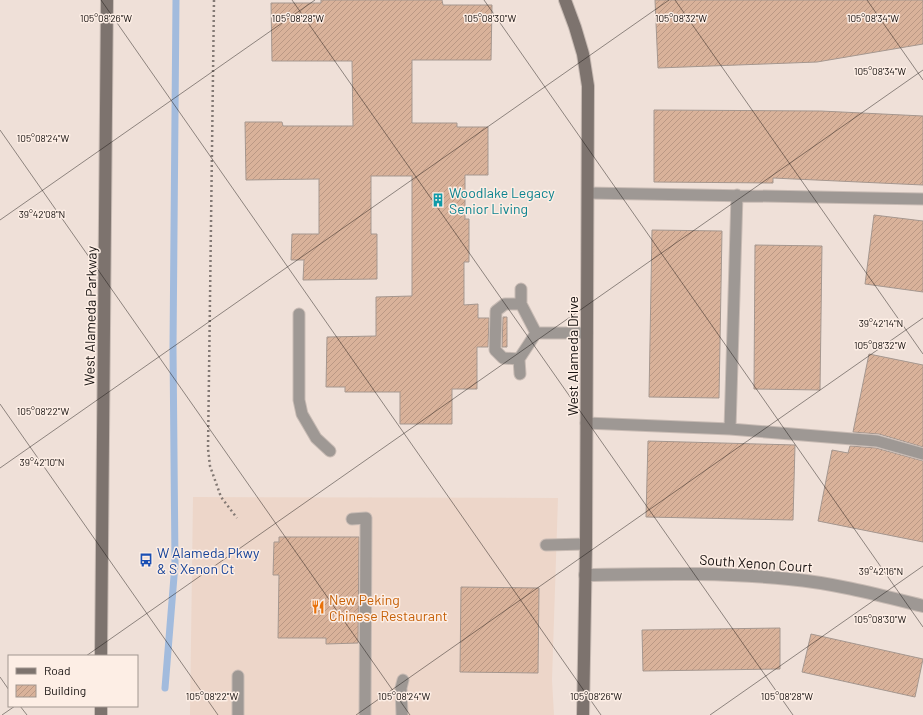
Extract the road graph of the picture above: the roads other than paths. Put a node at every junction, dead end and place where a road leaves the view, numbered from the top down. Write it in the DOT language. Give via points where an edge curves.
graph roads {
  1 [pos="107,0"];
  2 [pos="565,0"];
  3 [pos="588,193"];
  4 [pos="737,195"];
  5 [pos="923,199"];
  6 [pos="522,289"];
  7 [pos="521,304"];
  8 [pos="299,314"];
  9 [pos="536,333"];
  10 [pos="587,333"];
  11 [pos="519,359"];
  12 [pos="520,374"];
  13 [pos="586,423"];
  14 [pos="730,429"];
  15 [pos="330,451"];
  16 [pos="923,454"];
  17 [pos="352,519"];
  18 [pos="586,544"];
  19 [pos="546,545"];
  20 [pos="585,575"];
  21 [pos="923,606"];
  22 [pos="101,655"];
  23 [pos="238,676"];
  24 [pos="403,680"];
  25 [pos="238,715"];
  26 [pos="365,715"];
  27 [pos="402,715"];
  28 [pos="583,715"];
  1 -- 22 [label="street, West Alameda Parkway"];
  2 -- 3 [label="street, West Alameda Drive" via="583,54 588,86"];
  3 -- 4 [label="lane"];
  3 -- 10 [label="street, West Alameda Drive"];
  4 -- 5 [label="lane"];
  4 -- 14 [label="lane"];
  6 -- 7 [label="lane"];
  7 -- 9 [label="lane"];
  7 -- 11 [label="lane" via="505,304 496,311 495,350 504,358"];
  8 -- 15 [label="lane" via="299,400 302,414 316,438"];
  9 -- 10 [label="lane"];
  9 -- 11 [label="lane"];
  10 -- 13 [label="street, West Alameda Drive"];
  11 -- 12 [label="lane"];
  13 -- 14 [label="lane"];
  13 -- 18 [label="street, West Alameda Drive"];
  14 -- 16 [label="lane" via="877,441"];
  17 -- 26 [label="lane" via="366,518"];
  18 -- 19 [label="lane"];
  18 -- 20 [label="street, West Alameda Drive"];
  20 -- 21 [label="street, South Xenon Court" via="684,573 790,579 838,586"];
  20 -- 28 [label="street, West Alameda Drive"];
  23 -- 25 [label="lane"];
  24 -- 27 [label="lane"];
}
